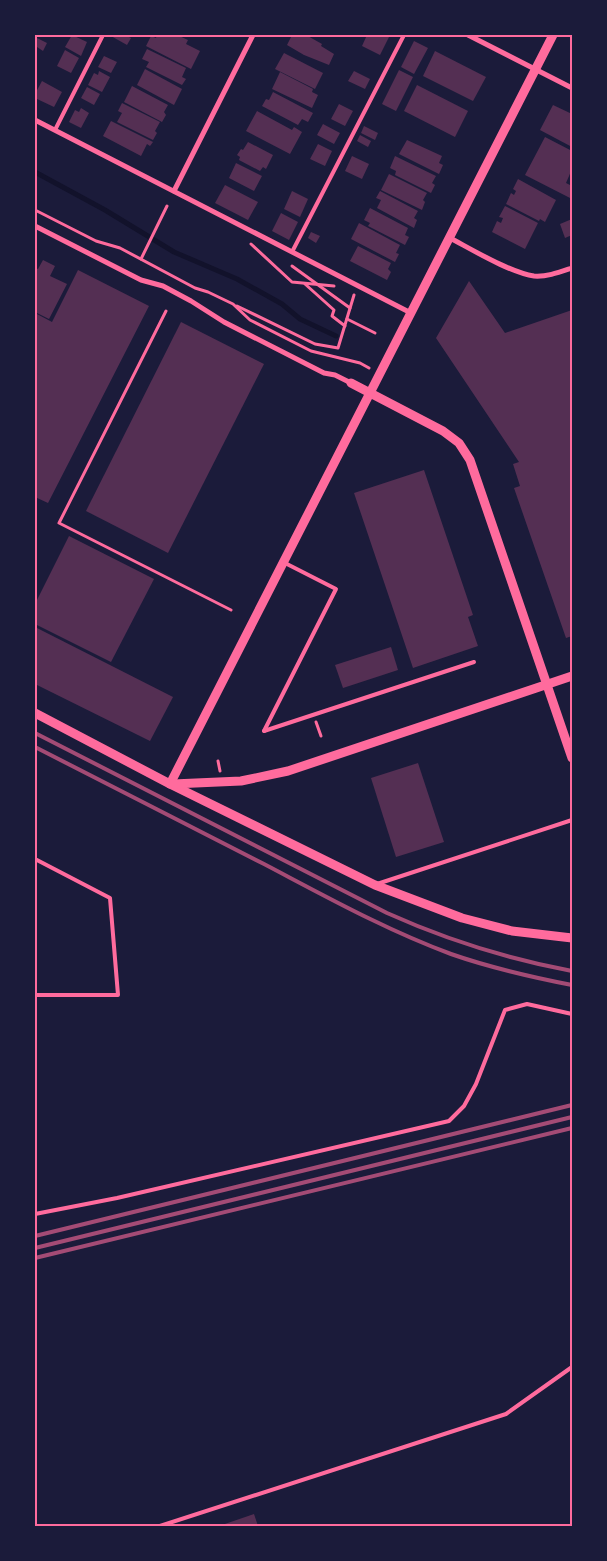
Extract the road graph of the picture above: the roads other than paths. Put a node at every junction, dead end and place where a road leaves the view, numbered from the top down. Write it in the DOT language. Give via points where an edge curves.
graph roads {
  1 [pos="103,35"];
  2 [pos="253,35"];
  3 [pos="404,35"];
  4 [pos="468,35"];
  5 [pos="553,35"];
  6 [pos="536,70"];
  7 [pos="572,88"];
  8 [pos="35,120"];
  9 [pos="55,130"];
  10 [pos="174,191"];
  11 [pos="35,226"];
  12 [pos="450,238"];
  13 [pos="292,252"];
  14 [pos="572,268"];
  15 [pos="411,313"];
  16 [pos="350,383"];
  17 [pos="371,393"];
  18 [pos="284,562"];
  19 [pos="474,662"];
  20 [pos="572,676"];
  21 [pos="547,684"];
  22 [pos="35,713"];
  23 [pos="572,758"];
  24 [pos="170,784"];
  25 [pos="572,820"];
  26 [pos="35,859"];
  27 [pos="374,885"];
  28 [pos="572,938"];
  29 [pos="35,994"];
  30 [pos="572,1014"];
  31 [pos="35,1214"];
  32 [pos="572,1367"];
  33 [pos="160,1526"];
  1 -- 9 [label="lane"];
  2 -- 10 [label="street"];
  3 -- 13 [label="lane"];
  4 -- 6 [label="street"];
  5 -- 6 [label="street"];
  6 -- 7 [label="street"];
  6 -- 12 [label="street"];
  8 -- 9 [label="street"];
  9 -- 10 [label="street"];
  10 -- 13 [label="street"];
  11 -- 16 [label="street" via="141,280 163,286 229,325"];
  12 -- 14 [label="street" via="525,274 546,275"];
  12 -- 15 [label="street"];
  13 -- 15 [label="street"];
  15 -- 17 [label="street"];
  16 -- 17 [label="street"];
  17 -- 18 [label="street"];
  17 -- 21 [label="street" via="443,430 459,443 470,460"];
  18 -- 19 [label="lane" via="336,589 264,730"];
  18 -- 24 [label="street"];
  20 -- 21 [label="street"];
  21 -- 23 [label="street"];
  21 -- 24 [label="street" via="288,770 241,781"];
  22 -- 24 [label="street"];
  24 -- 27 [label="street"];
  25 -- 27 [label="lane"];
  26 -- 29 [label="lane" via="110,898 118,995"];
  27 -- 28 [label="street" via="489,926"];
  30 -- 31 [label="lane" via="527,1004 505,1010 476,1084 464,1106 449,1121"];
  32 -- 33 [label="lane" via="506,1414"];
}
